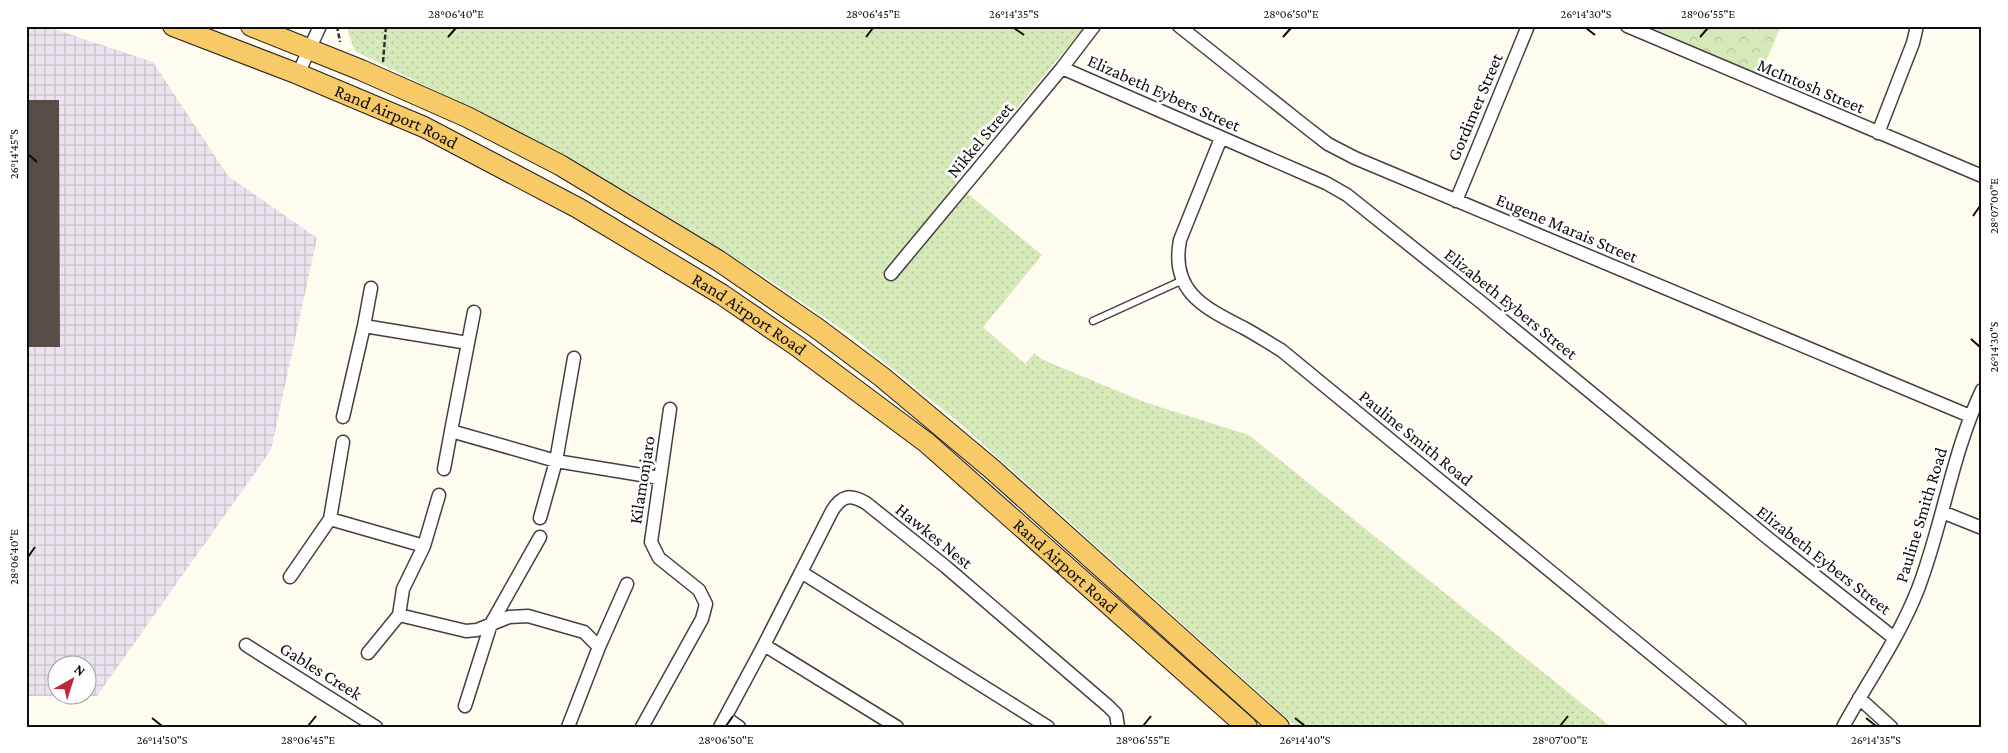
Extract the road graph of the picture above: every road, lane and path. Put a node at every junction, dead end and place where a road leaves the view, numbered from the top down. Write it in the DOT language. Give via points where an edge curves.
graph roads {
  1 [pos="173,26"];
  2 [pos="251,26"];
  3 [pos="320,26"];
  4 [pos="343,26"];
  5 [pos="386,26"];
  6 [pos="1094,26"];
  7 [pos="1179,26"];
  8 [pos="1528,26"];
  9 [pos="1627,26"];
  10 [pos="1917,26"];
  11 [pos="337,27"];
  12 [pos="308,49"];
  13 [pos="1062,68"];
  14 [pos="298,74"];
  15 [pos="379,78"];
  16 [pos="1878,133"];
  17 [pos="1221,138"];
  18 [pos="1982,176"];
  19 [pos="1456,201"];
  20 [pos="891,274"];
  21 [pos="1183,280"];
  22 [pos="371,288"];
  23 [pos="474,312"];
  24 [pos="1093,321"];
  25 [pos="364,326"];
  26 [pos="468,343"];
  27 [pos="574,358"];
  28 [pos="1982,390"];
  29 [pos="670,409"];
  30 [pos="1970,416"];
  31 [pos="343,417"];
  32 [pos="451,431"];
  33 [pos="343,442"];
  34 [pos="556,461"];
  35 [pos="444,469"];
  36 [pos="660,478"];
  37 [pos="439,495"];
  38 [pos="1942,512"];
  39 [pos="540,518"];
  40 [pos="330,519"];
  41 [pos="1982,528"];
  42 [pos="540,538"];
  43 [pos="424,546"];
  44 [pos="801,572"];
  45 [pos="290,577"];
  46 [pos="627,584"];
  47 [pos="399,615"];
  48 [pos="491,624"];
  49 [pos="1894,638"];
  50 [pos="246,645"];
  51 [pos="764,645"];
  52 [pos="599,647"];
  53 [pos="368,653"];
  54 [pos="1859,698"];
  55 [pos="465,706"];
  56 [pos="723,722"];
  57 [pos="376,727"];
  58 [pos="568,727"];
  59 [pos="642,727"];
  60 [pos="739,727"];
  61 [pos="897,727"];
  62 [pos="1048,727"];
  63 [pos="1118,727"];
  64 [pos="1247,727"];
  65 [pos="1279,727"];
  66 [pos="1740,727"];
  67 [pos="1843,727"];
  68 [pos="1891,727"];
  1 -- 14 [label="main road, Rand Airport Road"];
  2 -- 12 [label="main road, Rand Airport Road"];
  3 -- 12 [label="street"];
  4 -- 11 [label="path"];
  5 -- 15 [label="path"];
  6 -- 13 [label="street, Nikkel Street"];
  7 -- 19 [label="street, Eugene Marais Street" via="1328,144"];
  8 -- 19 [label="street, Gordimer Street"];
  9 -- 16 [label="street, McIntosh Street"];
  10 -- 16 [label="street"];
  12 -- 14 [label="street"];
  12 -- 15 [label="main road, Rand Airport Road"];
  13 -- 17 [label="street, Elizabeth Eybers Street"];
  13 -- 20 [label="street, Nikkel Street"];
  14 -- 64 [label="main road, Rand Airport Road" via="424,127 578,208 713,289 797,346 927,443"];
  15 -- 65 [label="main road, Rand Airport Road" via="467,117 560,165 720,262 818,328 992,469"];
  16 -- 18 [label="street, McIntosh Street"];
  17 -- 21 [label="street, Pauline Smith Road" via="1180,240 1178,264"];
  17 -- 49 [label="street, Elizabeth Eybers Street" via="1326,183 1363,206 1769,540"];
  19 -- 30 [label="street, Eugene Marais Street"];
  21 -- 24 [label="lane"];
  21 -- 66 [label="street, Pauline Smith Road" via="1192,296 1204,306 1281,350"];
  22 -- 25 [label="street"];
  23 -- 26 [label="street"];
  25 -- 26 [label="street"];
  25 -- 31 [label="street"];
  26 -- 32 [label="street"];
  27 -- 34 [label="street"];
  28 -- 30 [label="street, Pauline Smith Road"];
  29 -- 36 [label="street, Kilamonjaro"];
  30 -- 38 [label="street, Pauline Smith Road"];
  32 -- 34 [label="street"];
  32 -- 35 [label="street"];
  33 -- 40 [label="street"];
  34 -- 36 [label="street"];
  34 -- 39 [label="street"];
  36 -- 59 [label="street, Kilamonjaro" via="651,542 659,558 699,590 706,604 702,619"];
  37 -- 43 [label="street"];
  38 -- 41 [label="street"];
  38 -- 49 [label="street, Pauline Smith Road" via="1918,588"];
  40 -- 43 [label="street"];
  40 -- 45 [label="street"];
  42 -- 48 [label="street"];
  43 -- 47 [label="street" via="403,589"];
  44 -- 51 [label="street, Hawkes Nest"];
  44 -- 62 [label="street"];
  44 -- 63 [label="street, Hawkes Nest" via="837,503 856,497 946,567 1108,706 1116,714"];
  46 -- 52 [label="street"];
  47 -- 48 [label="street" via="466,631"];
  47 -- 53 [label="street"];
  48 -- 52 [label="street" via="509,617 528,616 584,632"];
  48 -- 55 [label="street"];
  49 -- 54 [label="street, Pauline Smith Road"];
  50 -- 57 [label="street, Gables Creek"];
  51 -- 56 [label="street, Hawkes Nest"];
  51 -- 61 [label="street"];
  52 -- 58 [label="street"];
  54 -- 67 [label="street, Pauline Smith Road"];
  54 -- 68 [label="street"];
  56 -- 60 [label="street"];
}
